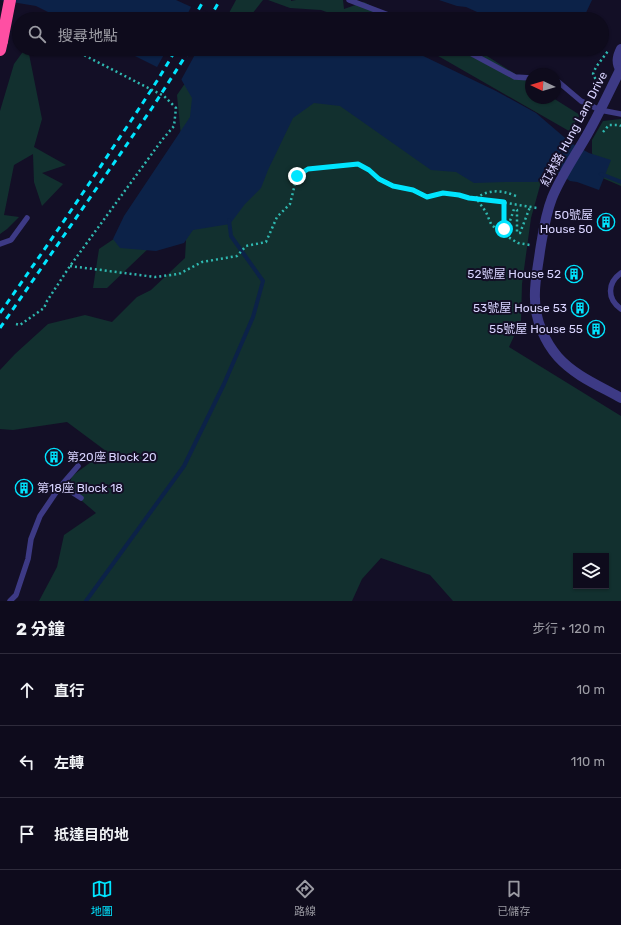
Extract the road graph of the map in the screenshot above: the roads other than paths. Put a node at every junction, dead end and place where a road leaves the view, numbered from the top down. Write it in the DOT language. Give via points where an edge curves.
graph roads {
  1 [pos="10,0"];
  2 [pos="349,0"];
  3 [pos="381,12"];
  4 [pos="1,46"];
  5 [pos="621,49"];
  6 [pos="476,56"];
  7 [pos="621,71"];
  8 [pos="525,77"];
  9 [pos="561,84"];
  10 [pos="600,110"];
  11 [pos="621,114"];
  12 [pos="27,218"];
  13 [pos="0,244"];
  14 [pos="621,273"];
  15 [pos="621,309"];
  16 [pos="621,398"];
  17 [pos="78,466"];
  18 [pos="62,485"];
  19 [pos="81,498"];
  20 [pos="10,601"];
  1 -- 4 [label="highway, bridge"];
  2 -- 3 [label="lane"];
  5 -- 7 [label="street, 紅林路 Hung Lam Drive" via="617,65"];
  6 -- 8 [label="lane" via="515,76"];
  7 -- 10 [label="street, 紅林路 Hung Lam Drive"];
  9 -- 10 [label="lane" via="581,101"];
  10 -- 11 [label="lane"];
  10 -- 16 [label="street, 紅林路 Hung Lam Drive" via="552,198 541,242 535,301 538,321 546,340 558,357 573,371"];
  12 -- 13 [label="lane" via="11,240"];
  14 -- 15 [label="lane" via="612,282 610,295"];
  17 -- 18 [label="lane"];
  18 -- 19 [label="lane"];
  18 -- 20 [label="lane" via="40,516 16,595"];
}
